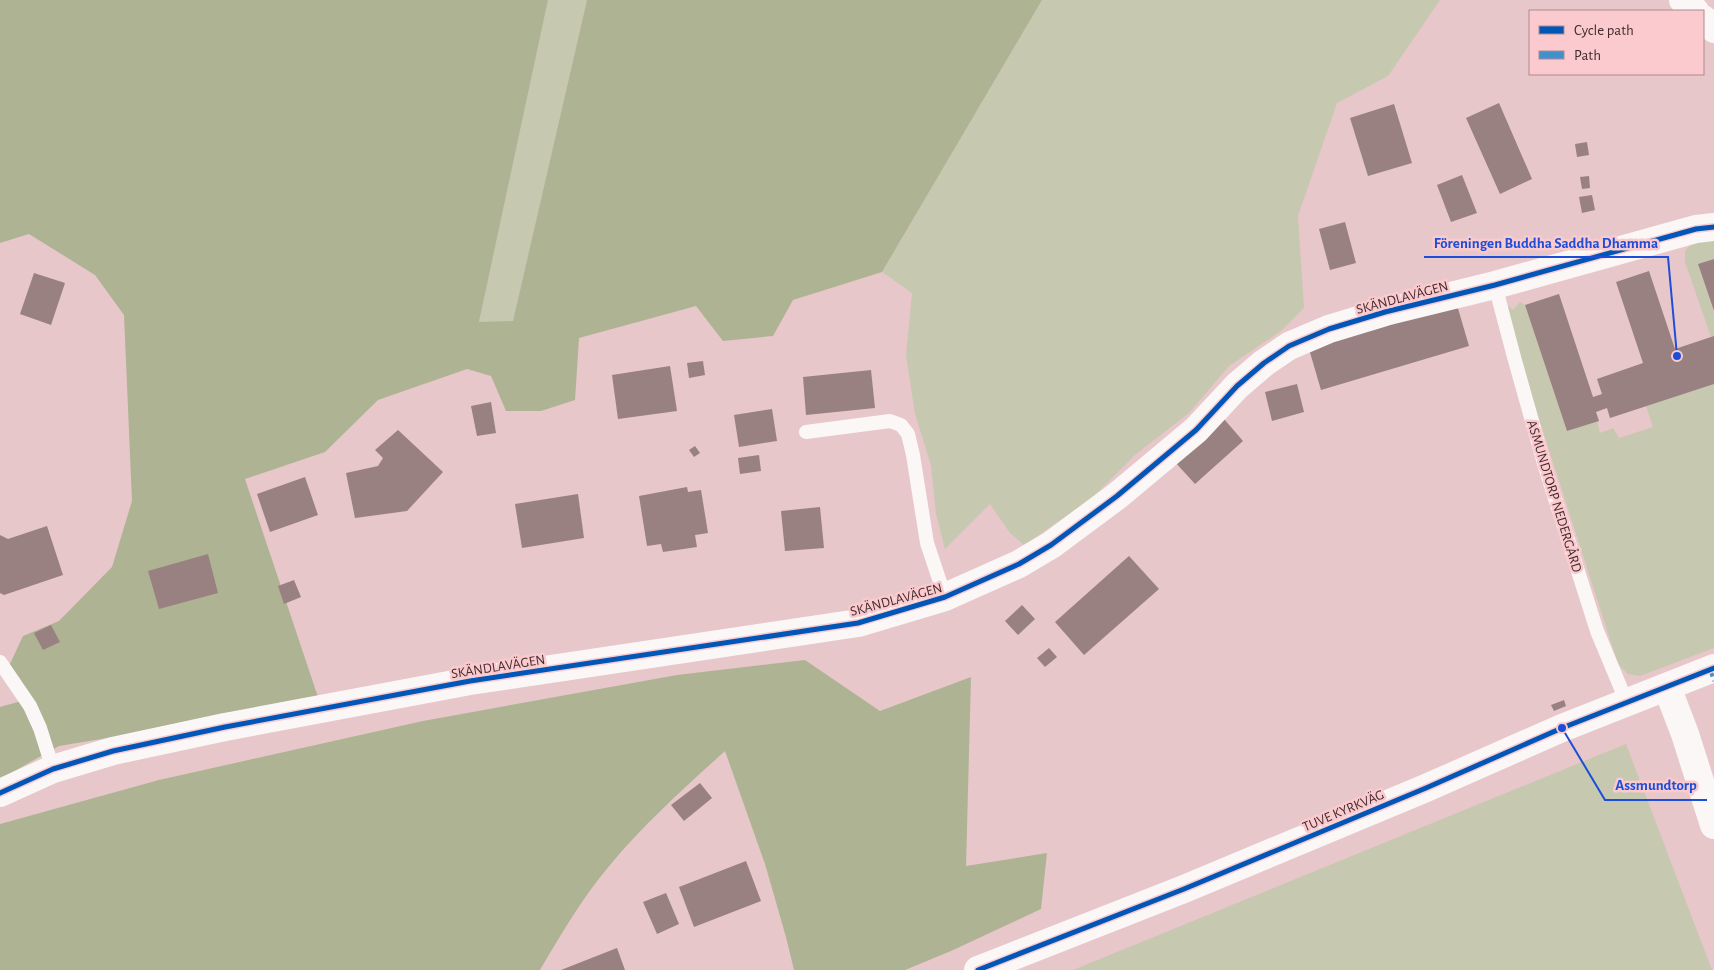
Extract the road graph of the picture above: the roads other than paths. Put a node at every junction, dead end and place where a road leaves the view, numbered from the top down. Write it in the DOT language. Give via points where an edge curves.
graph roads {
  1 [pos="1682,0"];
  2 [pos="1694,10"];
  3 [pos="1704,20"];
  4 [pos="1714,29"];
  5 [pos="1714,227"];
  6 [pos="1495,285"];
  7 [pos="806,432"];
  8 [pos="945,598"];
  9 [pos="0,662"];
  10 [pos="1714,668"];
  11 [pos="1667,687"];
  12 [pos="1627,703"];
  13 [pos="53,769"];
  14 [pos="0,793"];
  15 [pos="1714,825"];
  16 [pos="978,970"];
  1 -- 2 [label="street"];
  3 -- 4 [label="street"];
  5 -- 6 [label="street, SKÄNDLAVÄGEN" via="1696,229"];
  6 -- 8 [label="street, SKÄNDLAVÄGEN" via="1385,312 1288,346 1237,386 1196,430 1117,496 1019,564"];
  6 -- 12 [label="lane, ASMUNDTORP NEDERGÅRD" via="1545,467 1598,631"];
  7 -- 8 [label="lane" via="890,421 901,425 908,434 927,543"];
  8 -- 13 [label="street, SKÄNDLAVÄGEN" via="858,623 470,682 281,716 113,751"];
  9 -- 13 [label="lane" via="30,706"];
  10 -- 11 [label="street, TUVE KYRKVÄG"];
  11 -- 12 [label="street, TUVE KYRKVÄG"];
  11 -- 15 [label="street"];
  12 -- 16 [label="street, TUVE KYRKVÄG" via="1184,889"];
  13 -- 14 [label="street, SKÄNDLAVÄGEN"];
}
